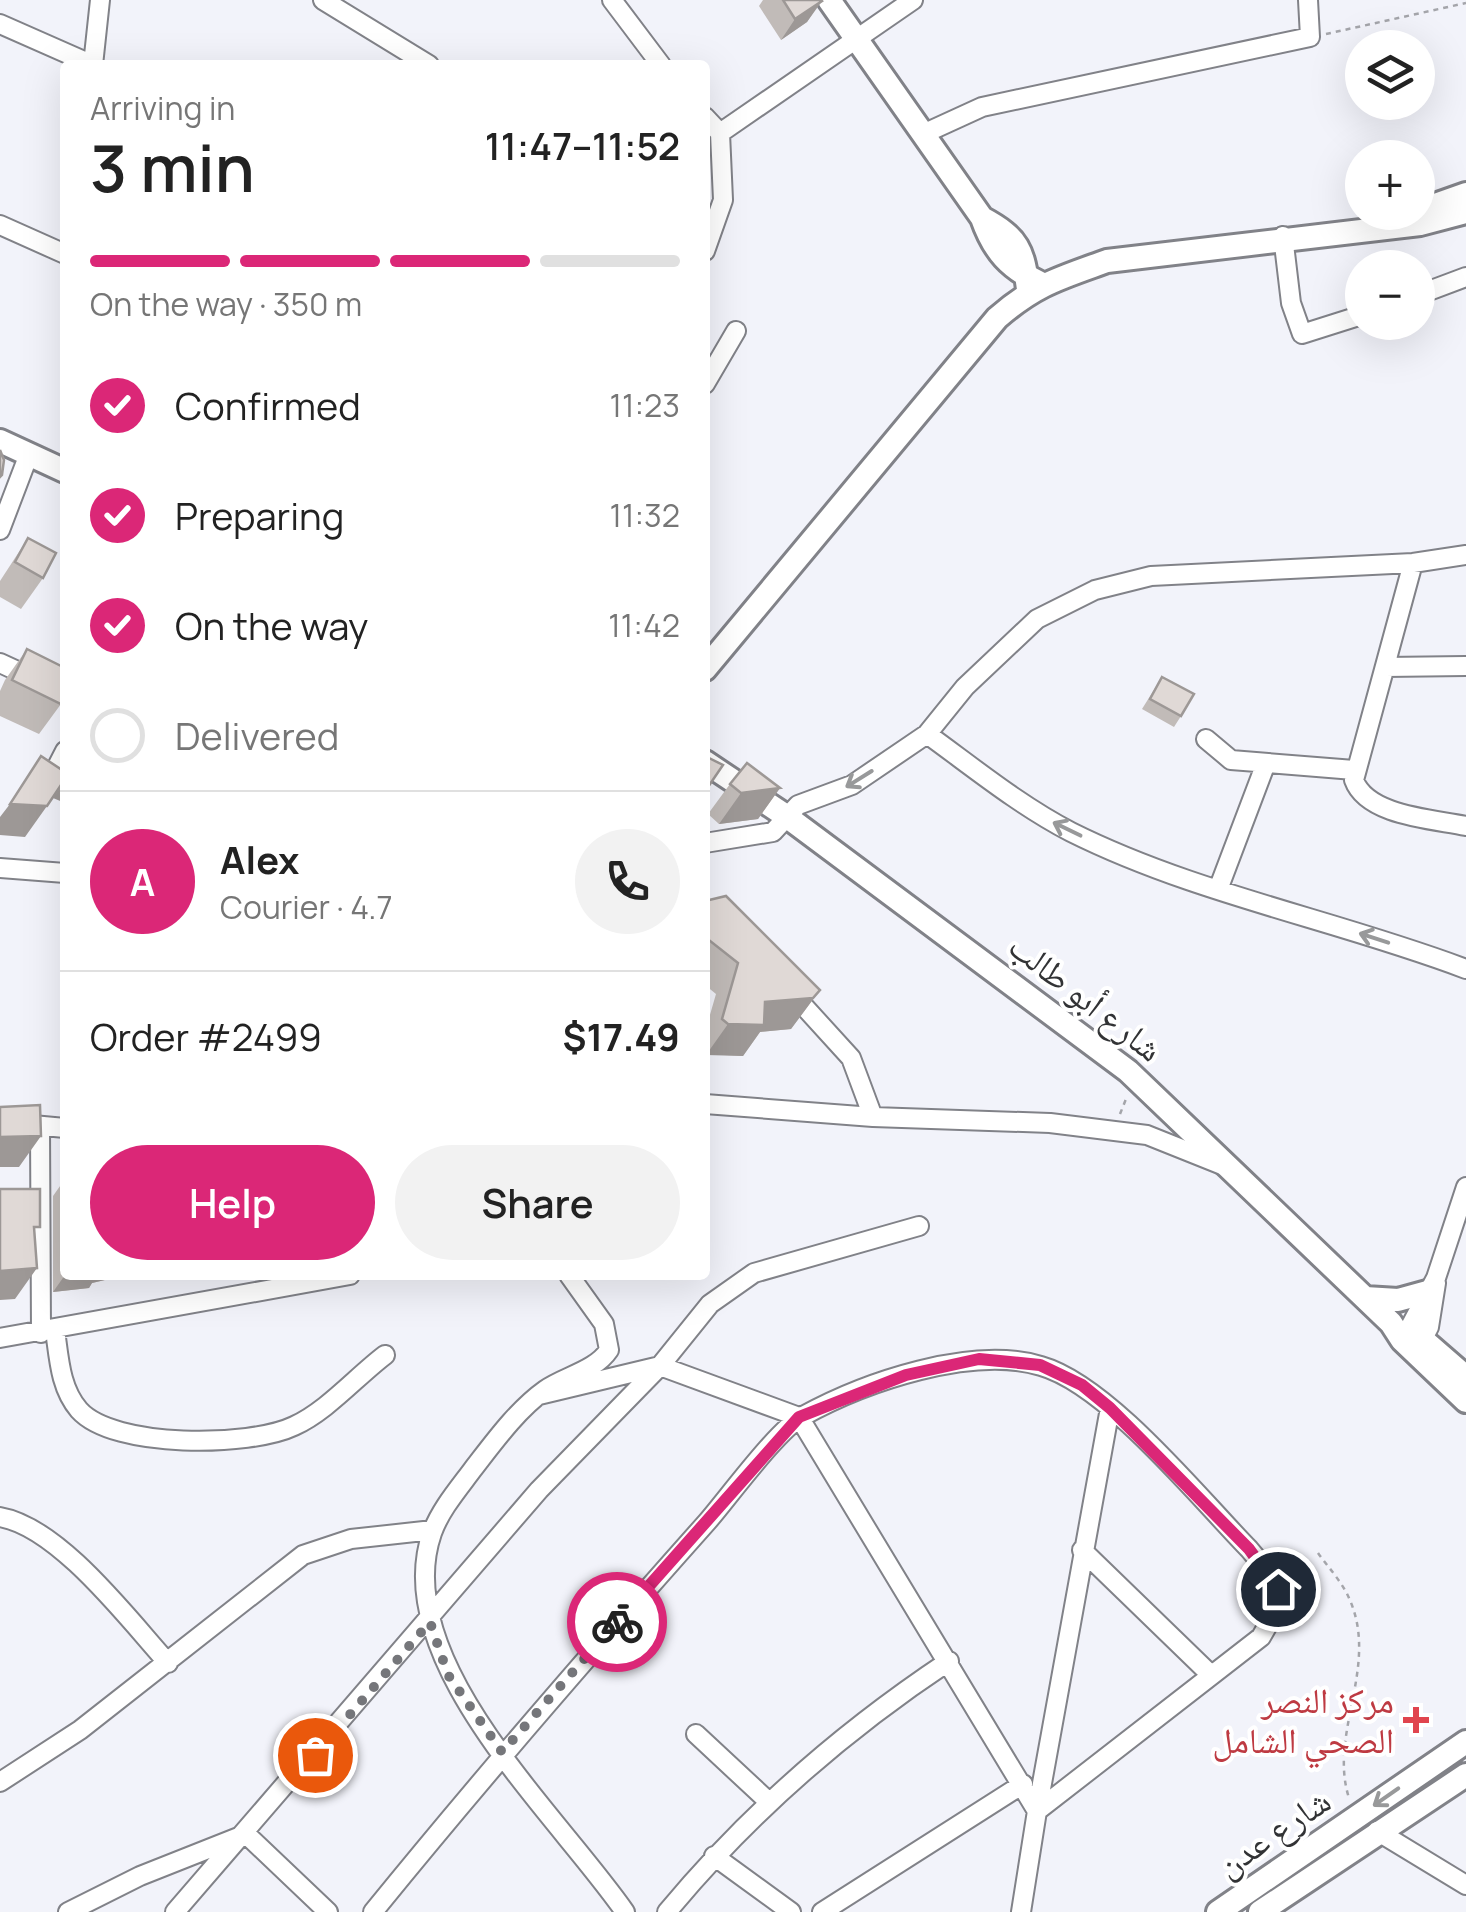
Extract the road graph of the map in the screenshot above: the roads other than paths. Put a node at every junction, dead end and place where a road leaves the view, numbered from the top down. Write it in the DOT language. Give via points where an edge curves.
graph roads {
  1 [pos="100,0"];
  2 [pos="323,0"];
  3 [pos="612,0"];
  4 [pos="829,0"];
  5 [pos="913,0"];
  6 [pos="1308,0"];
  7 [pos="0,24"];
  8 [pos="855,37"];
  9 [pos="82,60"];
  10 [pos="94,60"];
  11 [pos="421,60"];
  12 [pos="657,60"];
  13 [pos="710,123"];
  14 [pos="720,134"];
  15 [pos="923,134"];
  16 [pos="1466,194"];
  17 [pos="1435,205"];
  18 [pos="1466,212"];
  19 [pos="0,226"];
  20 [pos="1345,226"];
  21 [pos="710,237"];
  22 [pos="1283,240"];
  23 [pos="60,252"];
  24 [pos="1466,276"];
  25 [pos="1032,284"];
  26 [pos="1435,288"];
  27 [pos="1345,320"];
  28 [pos="736,331"];
  29 [pos="710,375"];
  30 [pos="0,441"];
  31 [pos="29,454"];
  32 [pos="60,469"];
  33 [pos="0,530"];
  34 [pos="1466,556"];
  35 [pos="1413,563"];
  36 [pos="710,642"];
  37 [pos="0,663"];
  38 [pos="710,663"];
  39 [pos="1466,666"];
  40 [pos="1385,667"];
  41 [pos="60,692"];
  42 [pos="927,734"];
  43 [pos="1206,740"];
  44 [pos="60,761"];
  45 [pos="1266,763"];
  46 [pos="710,766"];
  47 [pos="1354,770"];
  48 [pos="46,788"];
  49 [pos="786,816"];
  50 [pos="1466,826"];
  51 [pos="710,841"];
  52 [pos="0,868"];
  53 [pos="60,872"];
  54 [pos="1219,887"];
  55 [pos="1466,969"];
  56 [pos="769,972"];
  57 [pos="710,1104"];
  58 [pos="873,1118"];
  59 [pos="0,1122"];
  60 [pos="40,1126"];
  61 [pos="60,1128"];
  62 [pos="1228,1167"];
  63 [pos="1466,1187"];
  64 [pos="920,1226"];
  65 [pos="324,1280"];
  66 [pos="573,1280"];
  67 [pos="1432,1285"];
  68 [pos="1365,1298"];
  69 [pos="48,1332"];
  70 [pos="1408,1337"];
  71 [pos="0,1338"];
  72 [pos="385,1355"];
  73 [pos="660,1366"];
  74 [pos="1466,1377"];
  75 [pos="538,1396"];
  76 [pos="1466,1401"];
  77 [pos="1110,1408"];
  78 [pos="799,1417"];
  79 [pos="0,1517"];
  80 [pos="432,1530"];
  81 [pos="1082,1550"];
  82 [pos="430,1622"];
  83 [pos="949,1661"];
  84 [pos="168,1663"];
  85 [pos="1212,1675"];
  86 [pos="696,1734"];
  87 [pos="1466,1742"];
  88 [pos="502,1752"];
  89 [pos="1466,1776"];
  90 [pos="0,1782"];
  91 [pos="1023,1784"];
  92 [pos="770,1802"];
  93 [pos="1036,1811"];
  94 [pos="1377,1831"];
  95 [pos="246,1834"];
  96 [pos="714,1856"];
  97 [pos="1466,1884"];
  98 [pos="68,1912"];
  99 [pos="175,1912"];
  100 [pos="328,1912"];
  101 [pos="373,1912"];
  102 [pos="625,1912"];
  103 [pos="667,1912"];
  104 [pos="791,1912"];
  105 [pos="822,1912"];
  106 [pos="1021,1912"];
  107 [pos="1218,1912"];
  108 [pos="1260,1912"];
  1 -- 10 [label="street"];
  2 -- 11 [label="street"];
  3 -- 12 [label="street"];
  4 -- 8 [label="street"];
  5 -- 8 [label="street"];
  6 -- 15 [label="street" via="1310,38 982,107"];
  7 -- 9 [label="street"];
  8 -- 14 [label="street"];
  8 -- 15 [label="street"];
  13 -- 14 [label="street"];
  14 -- 21 [label="street" via="723,200"];
  15 -- 25 [label="street" via="982,218 997,252"];
  16 -- 17 [label="street"];
  18 -- 22 [label="street"];
  19 -- 23 [label="street"];
  20 -- 22 [label="street"];
  22 -- 25 [label="street" via="1107,261"];
  22 -- 27 [label="street" via="1302,334"];
  24 -- 26 [label="street"];
  25 -- 36 [label="street" via="986,310"];
  25 -- 38 [label="street"];
  28 -- 29 [label="street"];
  30 -- 31 [label="street"];
  31 -- 32 [label="street"];
  31 -- 33 [label="street"];
  34 -- 35 [label="street"];
  35 -- 40 [label="street"];
  35 -- 42 [label="street" via="1200,571 1094,590 1018,634"];
  37 -- 41 [label="street"];
  39 -- 40 [label="street"];
  40 -- 47 [label="street"];
  42 -- 49 [label="street, one-way" via="852,785 808,799"];
  54 -- 42 [label="street, one-way" via="1052,822"];
  43 -- 45 [label="street" via="1232,760"];
  44 -- 48 [label="street"];
  45 -- 47 [label="street"];
  45 -- 54 [label="street"];
  46 -- 49 [label="street, شارع أبو طالب"];
  47 -- 50 [label="street" via="1359,790 1379,804"];
  49 -- 51 [label="street" via="773,832"];
  49 -- 62 [label="street, شارع أبو طالب" via="1128,1071"];
  52 -- 53 [label="street"];
  55 -- 54 [label="street, one-way"];
  56 -- 58 [label="street" via="851,1058"];
  57 -- 58 [label="street"];
  58 -- 62 [label="street" via="986,1119 1147,1135"];
  59 -- 60 [label="street"];
  60 -- 61 [label="street"];
  60 -- 69 [label="street"];
  62 -- 68 [label="street, شارع أبو طالب"];
  63 -- 67 [label="street"];
  64 -- 73 [label="street" via="754,1273 710,1304"];
  65 -- 69 [label="street"];
  66 -- 75 [label="street" via="604,1324 609,1350"];
  67 -- 68 [label="street" via="1398,1300"];
  67 -- 70 [label="street" via="1433,1312"];
  68 -- 70 [label="street, شارع أبو طالب"];
  69 -- 71 [label="street"];
  69 -- 72 [label="street" via="70,1396 86,1416 115,1432 162,1438 276,1433 297,1425"];
  70 -- 74 [label="street, شارع أبو طالب"];
  70 -- 76 [label="street, شارع أبو طالب"];
  73 -- 75 [label="street"];
  73 -- 78 [label="street"];
  73 -- 82 [label="street" via="539,1490"];
  75 -- 80 [label="street" via="474,1468"];
  77 -- 78 [label="street" via="1050,1369 979,1359 906,1375"];
  77 -- 81 [label="street"];
  77 -- 85 [label="street" via="1249,1549 1278,1589 1282,1602 1273,1623"];
  78 -- 83 [label="street"];
  78 -- 88 [label="street"];
  79 -- 84 [label="street" via="58,1550"];
  80 -- 82 [label="street" via="425,1561"];
  80 -- 84 [label="street" via="351,1539 303,1555"];
  81 -- 85 [label="street"];
  81 -- 93 [label="street"];
  82 -- 88 [label="street" via="448,1675"];
  82 -- 95 [label="street"];
  83 -- 91 [label="street"];
  83 -- 92 [label="street" via="866,1716"];
  84 -- 90 [label="street"];
  85 -- 93 [label="street"];
  86 -- 92 [label="street"];
  87 -- 107 [label="street, شارع عدن, one-way"];
  88 -- 101 [label="street"];
  88 -- 102 [label="street"];
  89 -- 94 [label="street, شارع عدن"];
  91 -- 93 [label="street"];
  91 -- 105 [label="street"];
  92 -- 96 [label="street"];
  93 -- 106 [label="street"];
  94 -- 97 [label="street"];
  94 -- 108 [label="street, شارع عدن"];
  95 -- 98 [label="street"];
  95 -- 99 [label="street"];
  95 -- 100 [label="street"];
  96 -- 103 [label="street"];
  96 -- 104 [label="street"];
}
